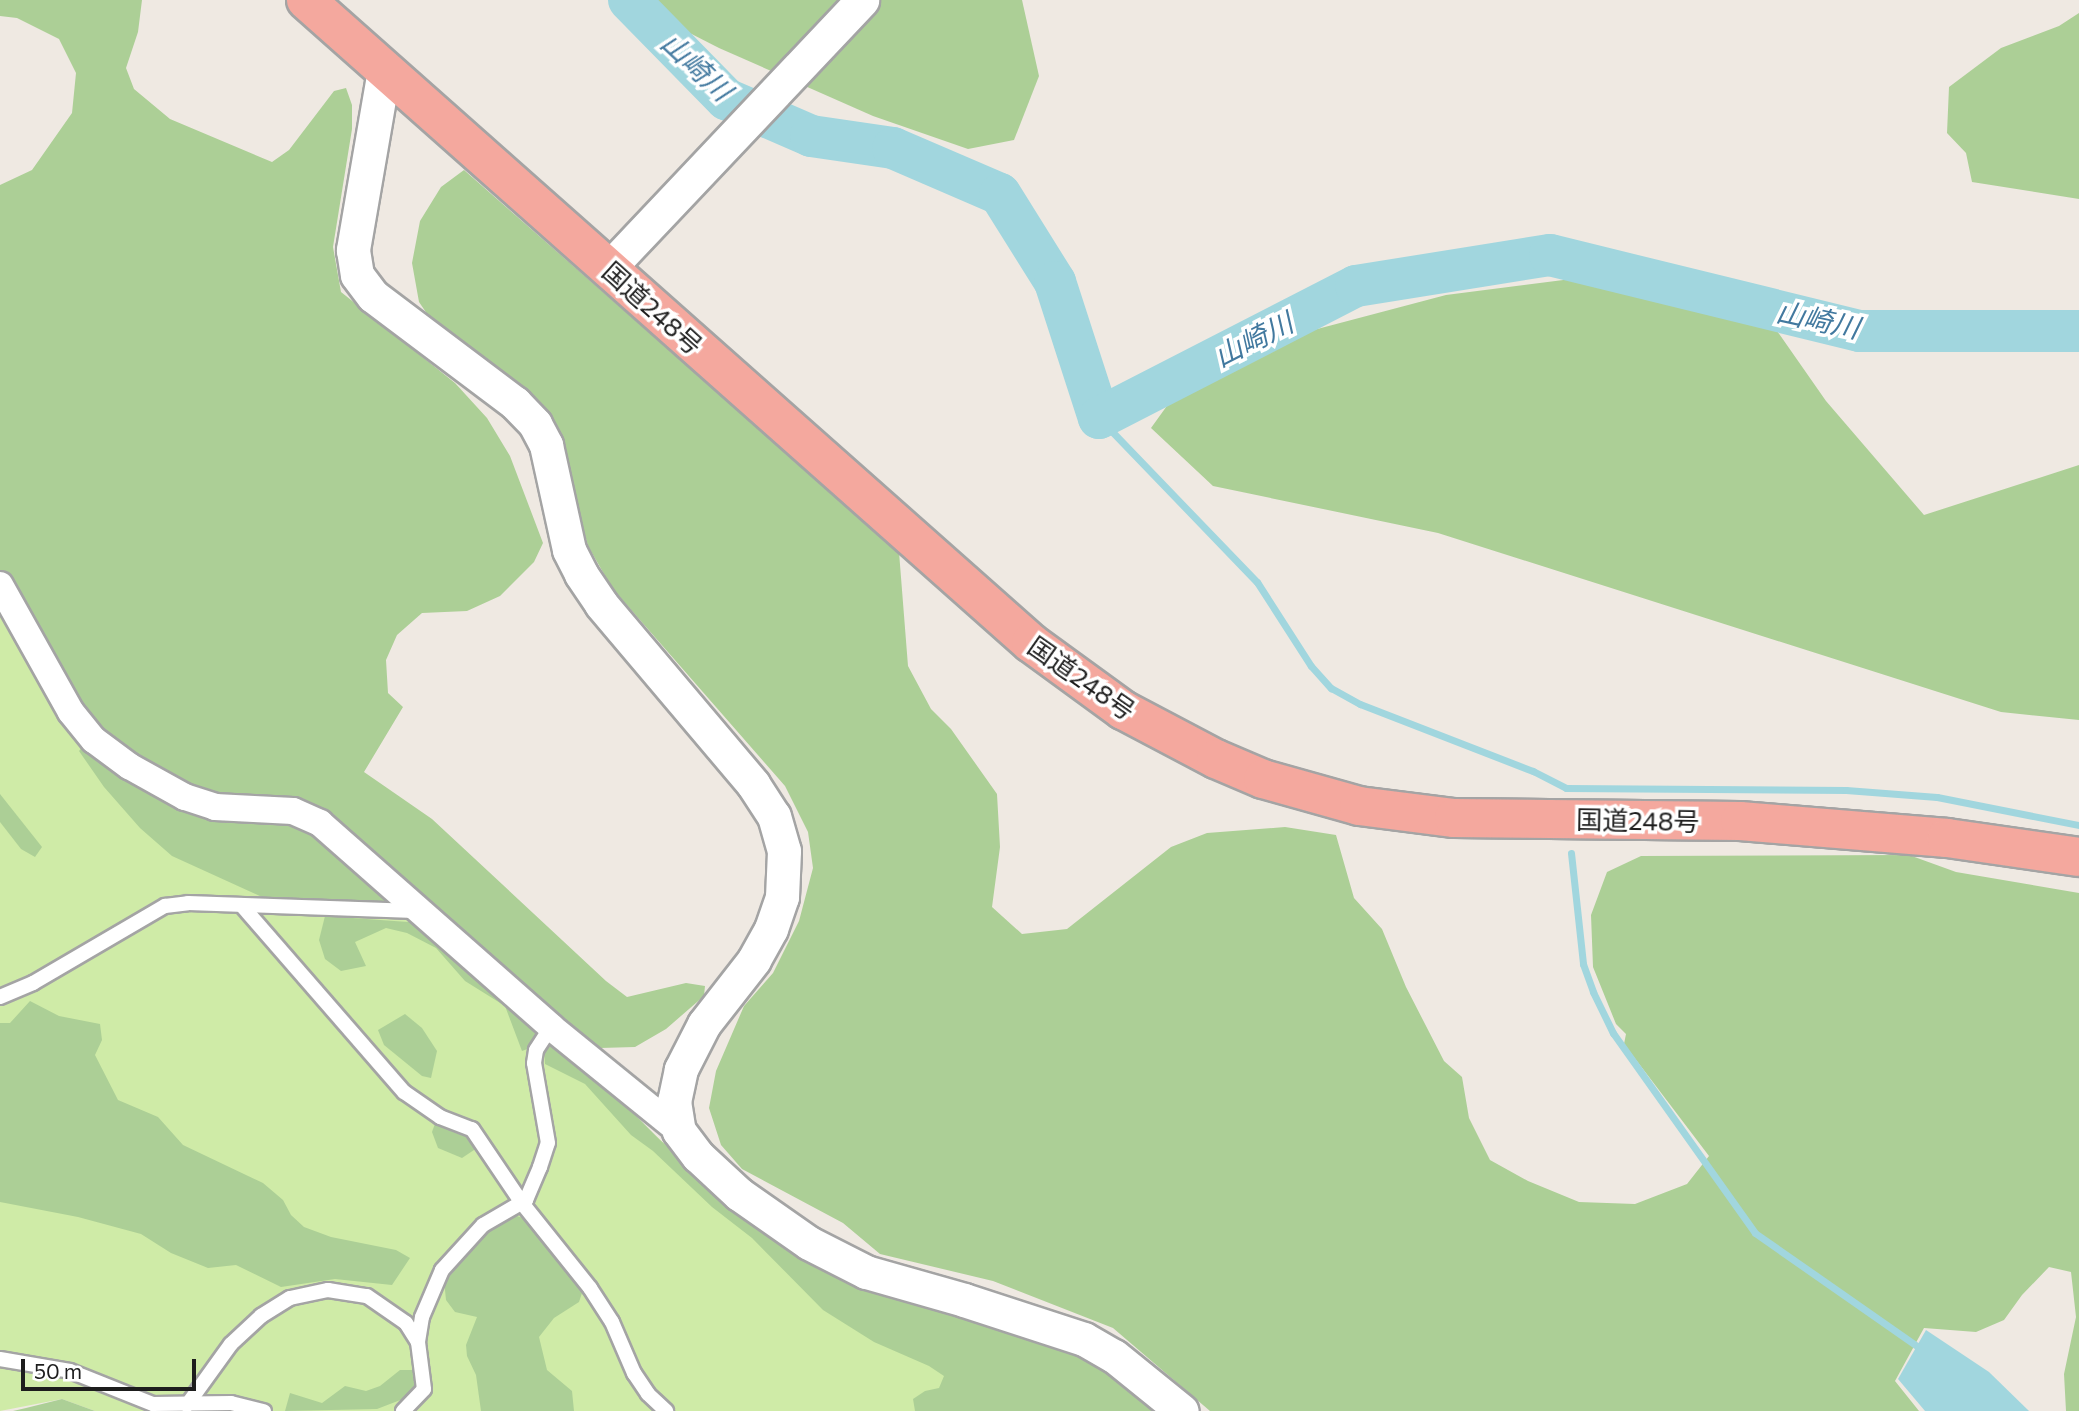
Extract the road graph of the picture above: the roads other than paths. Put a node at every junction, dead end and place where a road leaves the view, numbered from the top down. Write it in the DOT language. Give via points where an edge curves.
graph roads {
  1 [pos="306,0"];
  2 [pos="862,0"];
  3 [pos="384,70"];
  4 [pos="608,269"];
  5 [pos="0,585"];
  6 [pos="2079,857"];
  7 [pos="243,907"];
  8 [pos="418,911"];
  9 [pos="0,997"];
  10 [pos="551,1027"];
  11 [pos="679,1131"];
  12 [pos="522,1203"];
  13 [pos="418,1342"];
  14 [pos="0,1359"];
  15 [pos="187,1405"];
  16 [pos="264,1411"];
  17 [pos="403,1411"];
  18 [pos="666,1411"];
  19 [pos="1182,1411"];
  1 -- 3 [label="highway, 国道248号"];
  2 -- 4 [label="street"];
  3 -- 4 [label="highway, 国道248号"];
  3 -- 11 [label="street" via="353,250 357,275 373,296 515,403 535,424 546,445 569,550 581,574 601,604 753,784 774,816 784,851 782,897 771,929 754,960 704,1024 681,1069 674,1101"];
  4 -- 6 [label="highway, 国道248号" via="1074,677 1170,736 1263,779 1359,806 1454,818 1740,821 1947,838"];
  5 -- 8 [label="street" via="71,712 94,740 185,797 215,807 293,811 320,823"];
  7 -- 8 [label="lane"];
  7 -- 9 [label="lane" via="165,906 33,983"];
  7 -- 12 [label="lane" via="404,1092 440,1117 472,1129"];
  8 -- 10 [label="street"];
  10 -- 11 [label="street"];
  10 -- 12 [label="lane" via="536,1050 534,1063 548,1143"];
  11 -- 19 [label="street" via="739,1194 808,1243 866,1272 1084,1339 1114,1356"];
  12 -- 13 [label="lane" via="483,1225 442,1270 422,1317"];
  12 -- 18 [label="lane" via="590,1288 612,1322 634,1373"];
  13 -- 15 [label="lane" via="406,1323 367,1296 328,1290 290,1298 261,1316 231,1344"];
  13 -- 17 [label="lane" via="424,1389"];
  14 -- 15 [label="lane" via="70,1371 153,1404"];
  15 -- 16 [label="lane" via="231,1403"];
}
